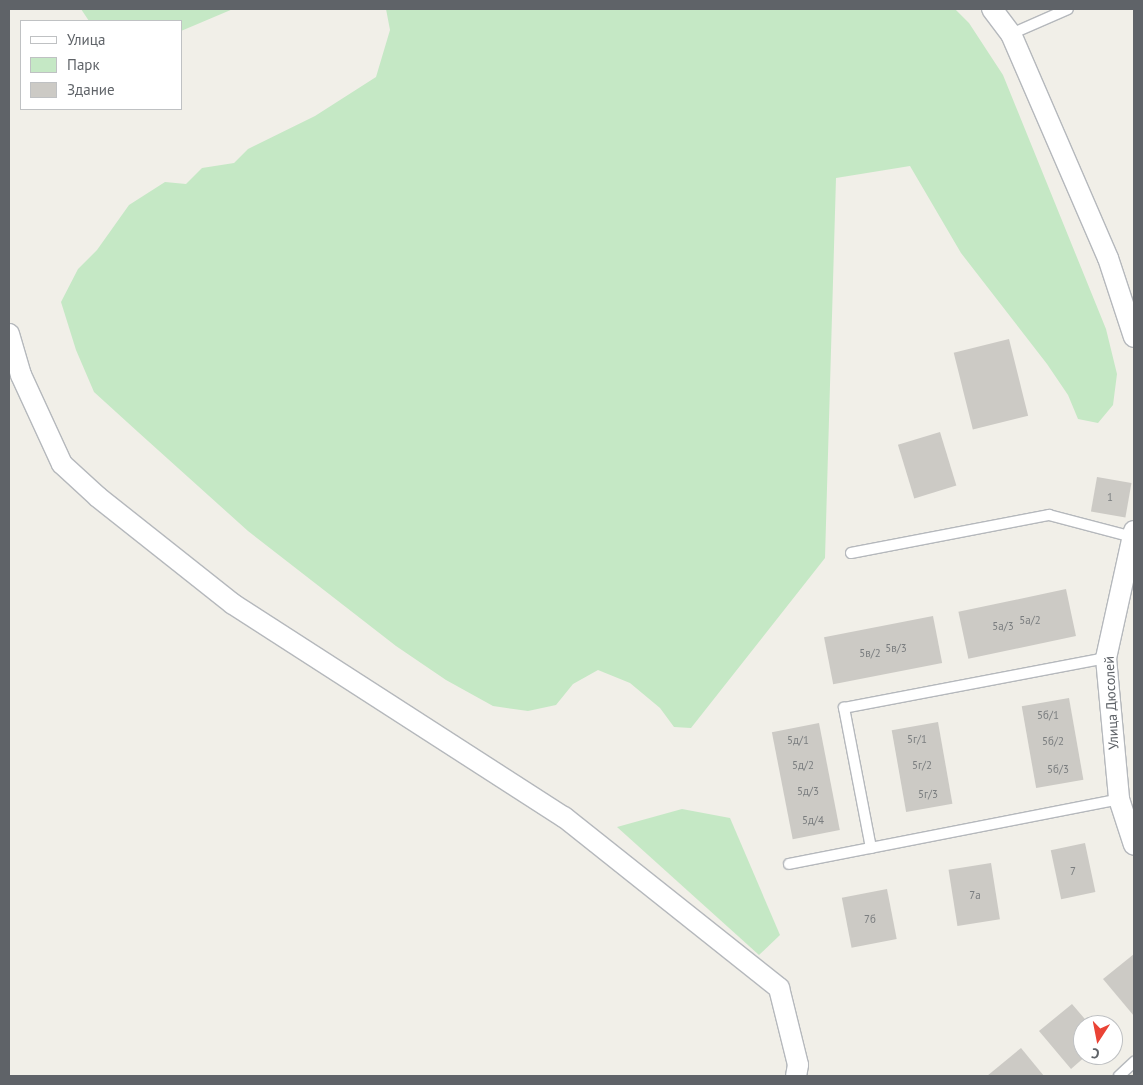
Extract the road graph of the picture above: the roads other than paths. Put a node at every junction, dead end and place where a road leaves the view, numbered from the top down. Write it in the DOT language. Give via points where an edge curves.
graph roads {
  1 [pos="992,9"];
  2 [pos="1068,9"];
  3 [pos="1011,34"];
  4 [pos="9,334"];
  5 [pos="1134,336"];
  6 [pos="1134,534"];
  7 [pos="851,553"];
  8 [pos="1106,658"];
  9 [pos="1119,799"];
  10 [pos="1134,845"];
  11 [pos="871,848"];
  12 [pos="789,864"];
  13 [pos="1134,1062"];
  14 [pos="796,1076"];
  15 [pos="1119,1076"];
  1 -- 3 [label="street"];
  2 -- 3 [label="lane"];
  3 -- 5 [label="street" via="1108,258"];
  4 -- 14 [label="street" via="21,375 62,464 98,498 234,604 564,817 779,988 798,1065"];
  6 -- 7 [label="lane" via="1049,515"];
  6 -- 8 [label="street, Улица Дюсолей"];
  8 -- 9 [label="street, Улица Дюсолей"];
  8 -- 11 [label="lane" via="844,708"];
  9 -- 10 [label="street, Улица Дюсолей"];
  9 -- 11 [label="lane"];
  11 -- 12 [label="lane"];
  13 -- 15 [label="lane"];
}
